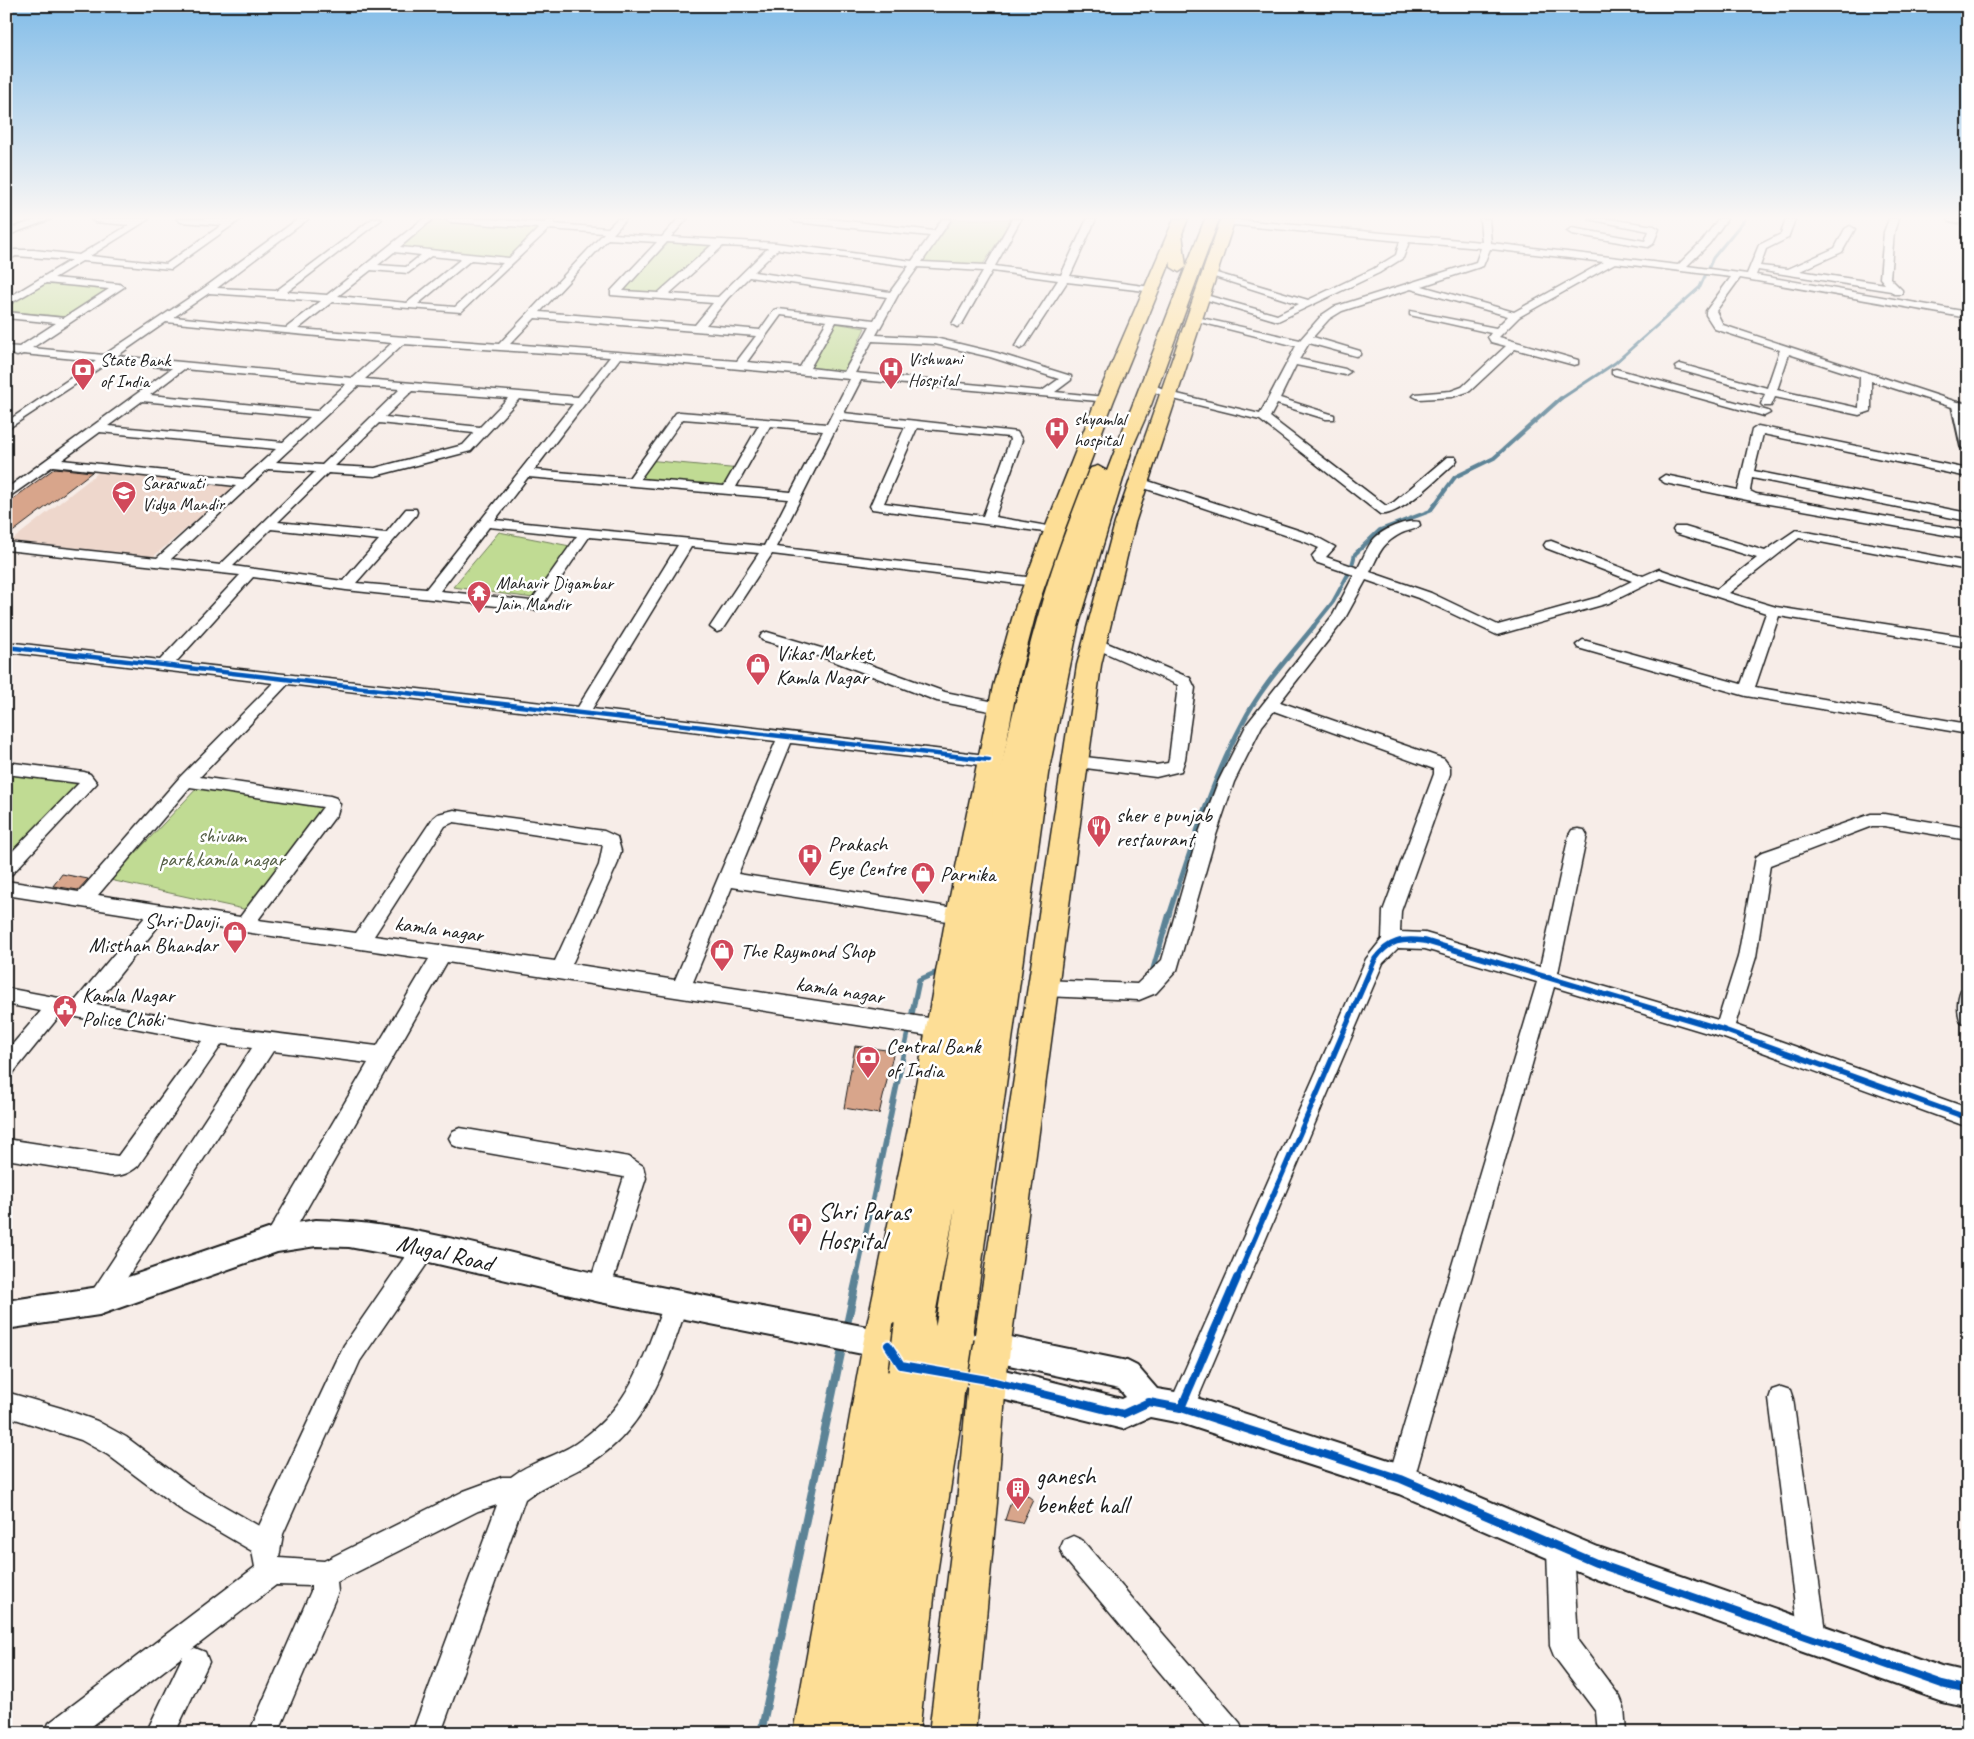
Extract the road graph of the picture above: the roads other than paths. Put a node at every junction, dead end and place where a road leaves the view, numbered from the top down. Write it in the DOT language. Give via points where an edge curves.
graph roads {
  1 [pos="98,300"];
  2 [pos="190,300"];
  3 [pos="328,300"];
  4 [pos="342,300"];
  5 [pos="417,300"];
  6 [pos="469,300"];
  7 [pos="547,300"];
  8 [pos="720,300"];
  9 [pos="890,300"];
  10 [pos="970,300"];
  11 [pos="1050,300"];
  12 [pos="1147,300"];
  13 [pos="1167,300"];
  14 [pos="1197,300"];
  15 [pos="1211,300"];
  16 [pos="1216,300"];
  17 [pos="1269,300"];
  18 [pos="1313,300"];
  19 [pos="1368,300"];
  20 [pos="1462,300"];
  21 [pos="1543,300"];
  22 [pos="1719,300"];
  23 [pos="1879,300"];
  24 [pos="1901,300"];
  25 [pos="1307,303"];
  26 [pos="1901,304"];
  27 [pos="410,306"];
  28 [pos="1414,313"];
  29 [pos="6,315"];
  30 [pos="533,315"];
  31 [pos="1515,315"];
  32 [pos="1968,315"];
  33 [pos="162,318"];
  34 [pos="833,319"];
  35 [pos="66,321"];
  36 [pos="877,324"];
  37 [pos="957,324"];
  38 [pos="698,328"];
  39 [pos="289,331"];
  40 [pos="1498,332"];
  41 [pos="763,333"];
  42 [pos="869,338"];
  43 [pos="401,340"];
  44 [pos="1305,342"];
  45 [pos="1513,345"];
  46 [pos="503,346"];
  47 [pos="1020,346"];
  48 [pos="6,349"];
  49 [pos="1786,350"];
  50 [pos="21,351"];
  51 [pos="1356,353"];
  52 [pos="618,354"];
  53 [pos="104,359"];
  54 [pos="6,361"];
  55 [pos="1292,361"];
  56 [pos="1574,362"];
  57 [pos="183,365"];
  58 [pos="740,365"];
  59 [pos="1680,367"];
  60 [pos="803,371"];
  61 [pos="1344,372"];
  62 [pos="1616,372"];
  63 [pos="1866,375"];
  64 [pos="853,376"];
  65 [pos="357,382"];
  66 [pos="409,388"];
  67 [pos="1159,391"];
  68 [pos="1770,392"];
  69 [pos="1045,394"];
  70 [pos="516,396"];
  71 [pos="1419,396"];
  72 [pos="139,397"];
  73 [pos="1104,400"];
  74 [pos="1274,400"];
  75 [pos="582,401"];
  76 [pos="1964,408"];
  77 [pos="1764,413"];
  78 [pos="320,415"];
  79 [pos="836,416"];
  80 [pos="1330,417"];
  81 [pos="1264,418"];
  82 [pos="376,419"];
  83 [pos="766,423"];
  84 [pos="912,425"];
  85 [pos="6,427"];
  86 [pos="97,428"];
  87 [pos="830,428"];
  88 [pos="1758,430"];
  89 [pos="484,431"];
  90 [pos="287,446"];
  91 [pos="1968,448"];
  92 [pos="1452,460"];
  93 [pos="50,462"];
  94 [pos="266,464"];
  95 [pos="325,469"];
  96 [pos="526,473"];
  97 [pos="1747,473"];
  98 [pos="1968,473"];
  99 [pos="1665,479"];
  100 [pos="632,482"];
  101 [pos="1139,482"];
  102 [pos="246,483"];
  103 [pos="728,490"];
  104 [pos="6,494"];
  105 [pos="1746,495"];
  106 [pos="796,496"];
  107 [pos="411,512"];
  108 [pos="1968,517"];
  109 [pos="988,520"];
  110 [pos="487,523"];
  111 [pos="268,525"];
  112 [pos="1414,525"];
  113 [pos="1680,530"];
  114 [pos="1054,531"];
  115 [pos="586,532"];
  116 [pos="1968,535"];
  117 [pos="389,537"];
  118 [pos="687,542"];
  119 [pos="1551,544"];
  120 [pos="6,546"];
  121 [pos="768,550"];
  122 [pos="1766,556"];
  123 [pos="160,562"];
  124 [pos="1968,566"];
  125 [pos="223,568"];
  126 [pos="1351,570"];
  127 [pos="250,573"];
  128 [pos="1644,581"];
  129 [pos="1058,583"];
  130 [pos="346,586"];
  131 [pos="430,594"];
  132 [pos="1719,594"];
  133 [pos="1774,611"];
  134 [pos="717,627"];
  135 [pos="767,637"];
  136 [pos="1968,642"];
  137 [pos="1095,644"];
  138 [pos="1583,644"];
  139 [pos="6,647"];
  140 [pos="164,665"];
  141 [pos="285,679"];
  142 [pos="1746,691"];
  143 [pos="1270,704"];
  144 [pos="1000,708"];
  145 [pos="582,712"];
  146 [pos="1968,729"];
  147 [pos="786,737"];
  148 [pos="989,760"];
  149 [pos="1076,762"];
  150 [pos="6,768"];
  151 [pos="186,781"];
  152 [pos="1968,834"];
  153 [pos="1578,835"];
  154 [pos="6,869"];
  155 [pos="727,879"];
  156 [pos="6,888"];
  157 [pos="84,899"];
  158 [pos="160,911"];
  159 [pos="960,916"];
  160 [pos="244,925"];
  161 [pos="1391,941"];
  162 [pos="360,942"];
  163 [pos="442,953"];
  164 [pos="560,970"];
  165 [pos="1548,976"];
  166 [pos="1044,988"];
  167 [pos="681,989"];
  168 [pos="6,996"];
  169 [pos="1968,996"];
  170 [pos="58,1004"];
  171 [pos="81,1008"];
  172 [pos="1968,1016"];
  173 [pos="920,1026"];
  174 [pos="1724,1030"];
  175 [pos="217,1035"];
  176 [pos="268,1041"];
  177 [pos="383,1056"];
  178 [pos="6,1067"];
  179 [pos="1968,1118"];
  180 [pos="460,1138"];
  181 [pos="6,1149"];
  182 [pos="277,1239"];
  183 [pos="425,1247"];
  184 [pos="600,1288"];
  185 [pos="99,1301"];
  186 [pos="676,1303"];
  187 [pos="6,1315"];
  188 [pos="865,1340"];
  189 [pos="989,1363"];
  190 [pos="1781,1399"];
  191 [pos="6,1404"];
  192 [pos="1181,1408"];
  193 [pos="1401,1479"];
  194 [pos="515,1490"];
  195 [pos="267,1545"];
  196 [pos="1560,1548"];
  197 [pos="1073,1549"];
  198 [pos="272,1572"];
  199 [pos="324,1575"];
  200 [pos="1813,1638"];
  201 [pos="195,1662"];
  202 [pos="1968,1690"];
  203 [pos="58,1733"];
  204 [pos="160,1733"];
  205 [pos="263,1733"];
  206 [pos="426,1733"];
  207 [pos="816,1733"];
  208 [pos="856,1733"];
  209 [pos="896,1733"];
  210 [pos="952,1733"];
  211 [pos="1230,1733"];
  212 [pos="1612,1733"];
  1 -- 35 [label="street"];
  2 -- 33 [label="street"];
  3 -- 39 [label="street"];
  4 -- 27 [label="street"];
  5 -- 27 [label="street"];
  6 -- 27 [label="street" via="459,309"];
  7 -- 30 [label="street"];
  8 -- 38 [label="street"];
  9 -- 36 [label="street"];
  10 -- 37 [label="street"];
  11 -- 47 [label="street"];
  12 -- 73 [label="main road"];
  13 -- 129 [label="main road" via="1128,403 1081,513"];
  14 -- 67 [label="main road"];
  15 -- 44 [label="street"];
  16 -- 25 [label="street" via="1276,318"];
  17 -- 25 [label="street"];
  18 -- 25 [label="street"];
  19 -- 44 [label="street" via="1324,317"];
  20 -- 31 [label="street"];
  21 -- 31 [label="street"];
  22 -- 49 [label="street" via="1711,311 1716,324"];
  23 -- 26 [label="street"];
  24 -- 26 [label="street"];
  26 -- 32 [label="street"];
  28 -- 40 [label="street"];
  29 -- 35 [label="street"];
  30 -- 38 [label="street"];
  30 -- 46 [label="street"];
  31 -- 40 [label="street"];
  33 -- 39 [label="street"];
  33 -- 53 [label="street"];
  34 -- 36 [label="street"];
  34 -- 41 [label="street" via="778,312"];
  34 -- 60 [label="street"];
  35 -- 50 [label="street"];
  36 -- 42 [label="street"];
  38 -- 41 [label="street"];
  39 -- 43 [label="street"];
  40 -- 45 [label="street" via="1493,338"];
  41 -- 58 [label="street"];
  42 -- 64 [label="street"];
  42 -- 69 [label="street" via="929,341 1067,378"];
  43 -- 46 [label="street"];
  43 -- 65 [label="street"];
  44 -- 51 [label="street"];
  44 -- 55 [label="street"];
  45 -- 56 [label="street"];
  45 -- 71 [label="street" via="1466,389 1452,394"];
  46 -- 52 [label="street"];
  48 -- 50 [label="street"];
  49 -- 63 [label="street"];
  49 -- 68 [label="street"];
  50 -- 53 [label="street"];
  50 -- 54 [label="street"];
  52 -- 58 [label="street"];
  52 -- 75 [label="street"];
  53 -- 57 [label="street"];
  53 -- 85 [label="street"];
  55 -- 61 [label="street"];
  55 -- 74 [label="street"];
  57 -- 65 [label="street"];
  57 -- 72 [label="street"];
  58 -- 60 [label="street"];
  59 -- 68 [label="street"];
  60 -- 64 [label="street"];
  62 -- 77 [label="street"];
  63 -- 68 [label="street" via="1863,412"];
  63 -- 76 [label="street"];
  64 -- 69 [label="street"];
  64 -- 79 [label="street"];
  65 -- 66 [label="street"];
  65 -- 78 [label="street"];
  66 -- 70 [label="street"];
  66 -- 82 [label="street"];
  67 -- 81 [label="street"];
  67 -- 101 [label="main road"];
  67 -- 129 [label="main road" via="1124,446"];
  68 -- 77 [label="street"];
  69 -- 73 [label="street"];
  70 -- 75 [label="street"];
  70 -- 89 [label="street"];
  72 -- 78 [label="street"];
  72 -- 86 [label="street"];
  73 -- 114 [label="main road"];
  74 -- 80 [label="street"];
  74 -- 81 [label="street"];
  75 -- 96 [label="street"];
  76 -- 91 [label="street"];
  77 -- 88 [label="street"];
  78 -- 90 [label="street"];
  79 -- 84 [label="street"];
  79 -- 87 [label="street"];
  81 -- 92 [label="street" via="1385,512"];
  82 -- 89 [label="street"];
  82 -- 95 [label="street"];
  83 -- 87 [label="street"];
  83 -- 100 [label="street" via="680,414"];
  83 -- 103 [label="street"];
  84 -- 109 [label="street" via="1016,436"];
  84 -- 109 [label="street" via="876,506"];
  86 -- 90 [label="street"];
  86 -- 93 [label="street"];
  87 -- 106 [label="street"];
  88 -- 97 [label="street"];
  88 -- 98 [label="street"];
  89 -- 95 [label="street" via="467,448 378,472"];
  90 -- 94 [label="street"];
  93 -- 102 [label="street"];
  93 -- 104 [label="street"];
  94 -- 95 [label="street"];
  94 -- 102 [label="street"];
  95 -- 111 [label="street"];
  96 -- 100 [label="street"];
  96 -- 110 [label="street"];
  97 -- 105 [label="street"];
  97 -- 108 [label="street"];
  99 -- 105 [label="street"];
  100 -- 103 [label="street"];
  101 -- 126 [label="street" via="1308,538 1328,548 1318,558"];
  101 -- 137 [label="main road" via="1125,523"];
  102 -- 123 [label="street"];
  103 -- 106 [label="street"];
  105 -- 116 [label="street"];
  106 -- 121 [label="street"];
  107 -- 117 [label="street"];
  109 -- 114 [label="street"];
  110 -- 115 [label="street"];
  110 -- 131 [label="street"];
  111 -- 117 [label="street"];
  111 -- 125 [label="street"];
  112 -- 126 [label="street" via="1379,541"];
  113 -- 122 [label="street"];
  114 -- 129 [label="main road"];
  115 -- 118 [label="street"];
  115 -- 131 [label="street" via="535,606"];
  117 -- 130 [label="street"];
  118 -- 121 [label="street"];
  118 -- 145 [label="street"];
  119 -- 128 [label="street"];
  120 -- 123 [label="street"];
  121 -- 129 [label="street"];
  121 -- 134 [label="street"];
  122 -- 124 [label="street" via="1793,535 1802,534"];
  122 -- 132 [label="street"];
  123 -- 125 [label="street"];
  125 -- 127 [label="street"];
  126 -- 128 [label="street" via="1426,596 1500,630 1604,600"];
  126 -- 143 [label="street" via="1339,617"];
  127 -- 130 [label="street"];
  127 -- 140 [label="street"];
  128 -- 132 [label="street" via="1659,573"];
  129 -- 144 [label="main road"];
  129 -- 208 [label="main road, bridge" via="1032,683 986,920 915,1326 910,1393"];
  129 -- 209 [label="main road, bridge" via="1067,627 1035,774 943,1414 915,1580"];
  130 -- 131 [label="street"];
  132 -- 133 [label="street"];
  133 -- 136 [label="street"];
  133 -- 142 [label="street"];
  135 -- 144 [label="street" via="833,656 942,697"];
  137 -- 149 [label="main road" via="1089,665"];
  137 -- 149 [label="street" via="1185,682 1187,688 1176,767 1156,770"];
  138 -- 142 [label="street"];
  139 -- 140 [label="street"];
  140 -- 141 [label="street"];
  141 -- 145 [label="street"];
  141 -- 151 [label="street"];
  142 -- 146 [label="street"];
  143 -- 161 [label="street" via="1442,767 1392,911"];
  143 -- 166 [label="street" via="1255,724 1226,782 1206,838 1170,964 1149,987 1139,992"];
  144 -- 148 [label="main road"];
  145 -- 147 [label="street"];
  147 -- 148 [label="street"];
  147 -- 155 [label="street"];
  148 -- 159 [label="main road"];
  149 -- 166 [label="main road"];
  150 -- 154 [label="street" via="88,780 86,788"];
  151 -- 157 [label="street"];
  151 -- 160 [label="street" via="332,804 331,810"];
  152 -- 174 [label="street" via="1871,820 1768,857 1762,862 1747,958"];
  153 -- 165 [label="street"];
  155 -- 159 [label="street"];
  155 -- 167 [label="street"];
  156 -- 157 [label="street, kamla nagar"];
  157 -- 158 [label="street, kamla nagar"];
  158 -- 160 [label="street, kamla nagar"];
  158 -- 171 [label="street"];
  159 -- 173 [label="main road"];
  160 -- 162 [label="street, kamla nagar"];
  161 -- 165 [label="street" via="1425,941"];
  161 -- 192 [label="street" via="1375,959"];
  162 -- 163 [label="street, kamla nagar"];
  162 -- 164 [label="street" via="438,822 444,818 454,816 604,837 611,842 608,865"];
  163 -- 164 [label="street, kamla nagar"];
  163 -- 177 [label="street"];
  164 -- 167 [label="street, kamla nagar"];
  165 -- 174 [label="street"];
  165 -- 193 [label="street"];
  166 -- 189 [label="main road"];
  167 -- 173 [label="street, kamla nagar"];
  168 -- 170 [label="street"];
  169 -- 172 [label="street"];
  170 -- 171 [label="street"];
  170 -- 178 [label="street"];
  171 -- 175 [label="street"];
  173 -- 188 [label="main road"];
  174 -- 179 [label="street"];
  175 -- 176 [label="street"];
  175 -- 181 [label="street" via="122,1166"];
  176 -- 177 [label="street"];
  176 -- 185 [label="street"];
  177 -- 182 [label="street"];
  180 -- 184 [label="street" via="629,1167 635,1173"];
  182 -- 183 [label="street, Mugal Road" via="316,1233 349,1234"];
  182 -- 185 [label="street, Mugal Road"];
  183 -- 184 [label="street, Mugal Road"];
  183 -- 195 [label="street" via="352,1353 279,1508"];
  184 -- 186 [label="street, Mugal Road"];
  185 -- 187 [label="street, Mugal Road"];
  186 -- 188 [label="street, Mugal Road"];
  186 -- 194 [label="street" via="650,1377 632,1410 590,1449 535,1476"];
  188 -- 189 [label="street" via="901,1366"];
  188 -- 207 [label="main road"];
  189 -- 192 [label="street" via="1124,1414 1149,1402"];
  189 -- 210 [label="main road" via="978,1502"];
  190 -- 200 [label="street"];
  191 -- 195 [label="street" via="88,1430 117,1446 189,1500"];
  192 -- 193 [label="street"];
  193 -- 196 [label="street"];
  194 -- 199 [label="street" via="502,1490 477,1498"];
  194 -- 206 [label="street"];
  195 -- 198 [label="street" via="265,1561"];
  196 -- 200 [label="street"];
  196 -- 212 [label="street" via="1564,1646 1610,1707"];
  197 -- 211 [label="street"];
  198 -- 199 [label="street"];
  198 -- 203 [label="street"];
  199 -- 205 [label="street" via="324,1592"];
  200 -- 202 [label="street" via="1942,1684"];
  201 -- 204 [label="street"];
}
